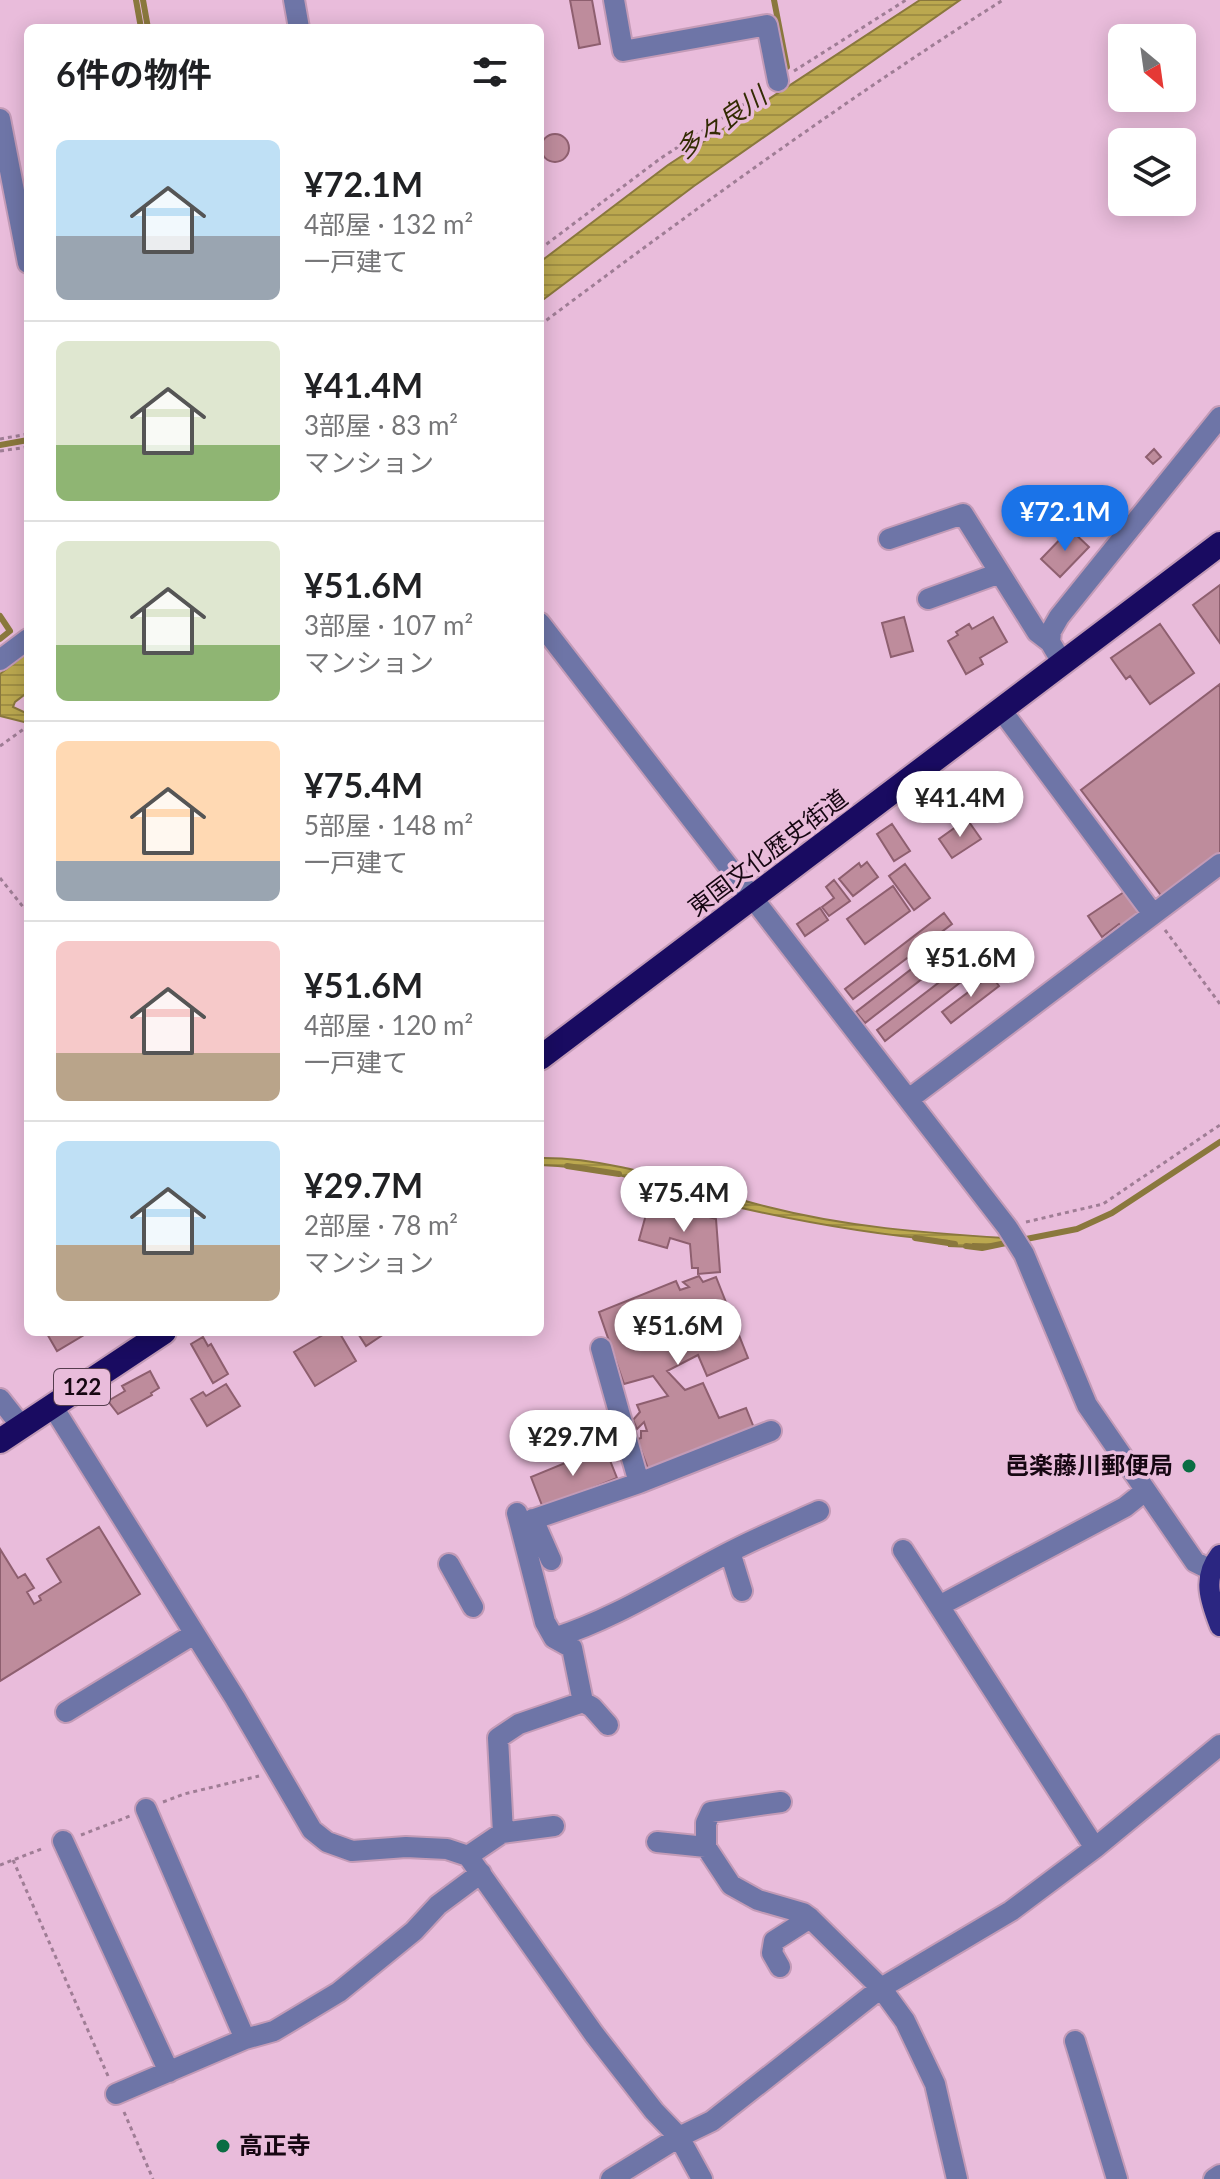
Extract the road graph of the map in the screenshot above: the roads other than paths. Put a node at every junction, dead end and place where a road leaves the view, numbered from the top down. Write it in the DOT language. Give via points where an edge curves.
graph roads {
  1 [pos="294,0"];
  2 [pos="614,0"];
  3 [pos="298,24"];
  4 [pos="778,81"];
  5 [pos="0,119"];
  6 [pos="24,242"];
  7 [pos="1220,417"];
  8 [pos="889,539"];
  9 [pos="1220,544"];
  10 [pos="1000,573"];
  11 [pos="928,599"];
  12 [pos="544,628"];
  13 [pos="24,642"];
  14 [pos="1050,642"];
  15 [pos="0,660"];
  16 [pos="1063,664"];
  17 [pos="1002,711"];
  18 [pos="1220,864"];
  19 [pos="754,899"];
  20 [pos="1153,914"];
  21 [pos="544,1055"];
  22 [pos="909,1099"];
  23 [pos="158,1336"];
  24 [pos="601,1348"];
  25 [pos="0,1399"];
  26 [pos="53,1407"];
  27 [pos="22,1427"];
  28 [pos="771,1431"];
  29 [pos="0,1441"];
  30 [pos="639,1483"];
  31 [pos="1145,1491"];
  32 [pos="819,1511"];
  33 [pos="523,1519"];
  34 [pos="903,1550"];
  35 [pos="730,1552"];
  36 [pos="551,1560"];
  37 [pos="1214,1562"];
  38 [pos="449,1564"];
  39 [pos="742,1591"];
  40 [pos="939,1606"];
  41 [pos="473,1607"];
  42 [pos="1220,1626"];
  43 [pos="194,1634"];
  44 [pos="554,1638"];
  45 [pos="583,1702"];
  46 [pos="66,1712"];
  47 [pos="608,1725"];
  48 [pos="1220,1745"];
  49 [pos="781,1802"];
  50 [pos="146,1809"];
  51 [pos="554,1826"];
  52 [pos="503,1833"];
  53 [pos="63,1841"];
  54 [pos="657,1842"];
  55 [pos="706,1847"];
  56 [pos="1095,1848"];
  57 [pos="475,1865"];
  58 [pos="810,1918"];
  59 [pos="780,1967"];
  60 [pos="881,1988"];
  61 [pos="245,2039"];
  62 [pos="1075,2041"];
  63 [pos="169,2072"];
  64 [pos="116,2094"];
  65 [pos="679,2137"];
  66 [pos="1220,2175"];
  67 [pos="611,2179"];
  68 [pos="702,2179"];
  69 [pos="957,2179"];
  70 [pos="1117,2179"];
  71 [pos="1214,2179"];
  1 -- 3 [label="street"];
  2 -- 4 [label="street" via="623,51 767,25"];
  5 -- 6 [label="street"];
  7 -- 14 [label="street" via="1059,617"];
  8 -- 10 [label="street" via="963,514"];
  9 -- 16 [label="highway, 東国文化歴史街道"];
  10 -- 11 [label="street"];
  10 -- 14 [label="street" via="1037,632"];
  12 -- 19 [label="street"];
  13 -- 15 [label="street"];
  14 -- 16 [label="street"];
  16 -- 17 [label="highway, 東国文化歴史街道"];
  17 -- 19 [label="highway, 東国文化歴史街道"];
  17 -- 20 [label="street"];
  18 -- 20 [label="street"];
  19 -- 21 [label="highway, 東国文化歴史街道"];
  19 -- 22 [label="street"];
  20 -- 22 [label="street"];
  22 -- 31 [label="street" via="1024,1254 1087,1405"];
  23 -- 26 [label="highway, 122"];
  24 -- 30 [label="street"];
  25 -- 27 [label="street"];
  26 -- 27 [label="highway, 122"];
  26 -- 43 [label="street"];
  27 -- 29 [label="highway, 122"];
  28 -- 30 [label="street"];
  30 -- 33 [label="street"];
  31 -- 37 [label="street" via="1195,1562"];
  31 -- 40 [label="street" via="1125,1507"];
  32 -- 35 [label="street"];
  33 -- 36 [label="street"];
  33 -- 44 [label="street" via="545,1622"];
  34 -- 40 [label="street"];
  35 -- 39 [label="street"];
  35 -- 44 [label="street" via="633,1606"];
  37 -- 42 [label="main road" via="1210,1595"];
  38 -- 41 [label="street"];
  40 -- 56 [label="street"];
  43 -- 46 [label="street"];
  43 -- 57 [label="street" via="312,1830 352,1851 447,1849"];
  44 -- 45 [label="street" via="572,1648"];
  45 -- 47 [label="street"];
  45 -- 52 [label="street" via="519,1724 498,1738"];
  48 -- 56 [label="street"];
  49 -- 55 [label="street" via="711,1812"];
  50 -- 61 [label="street"];
  51 -- 52 [label="street"];
  52 -- 57 [label="street"];
  53 -- 63 [label="street"];
  54 -- 55 [label="street"];
  55 -- 58 [label="street" via="731,1885"];
  56 -- 60 [label="street" via="1011,1911"];
  57 -- 61 [label="street" via="414,1931 339,1992 274,2031"];
  57 -- 65 [label="street" via="594,2034"];
  58 -- 59 [label="street" via="774,1941 772,1953"];
  58 -- 60 [label="street"];
  60 -- 65 [label="street" via="712,2121"];
  60 -- 69 [label="street" via="905,2021 935,2084"];
  61 -- 63 [label="street"];
  62 -- 70 [label="street"];
  63 -- 64 [label="street"];
  65 -- 67 [label="street"];
  65 -- 68 [label="street"];
  66 -- 71 [label="street"];
}
